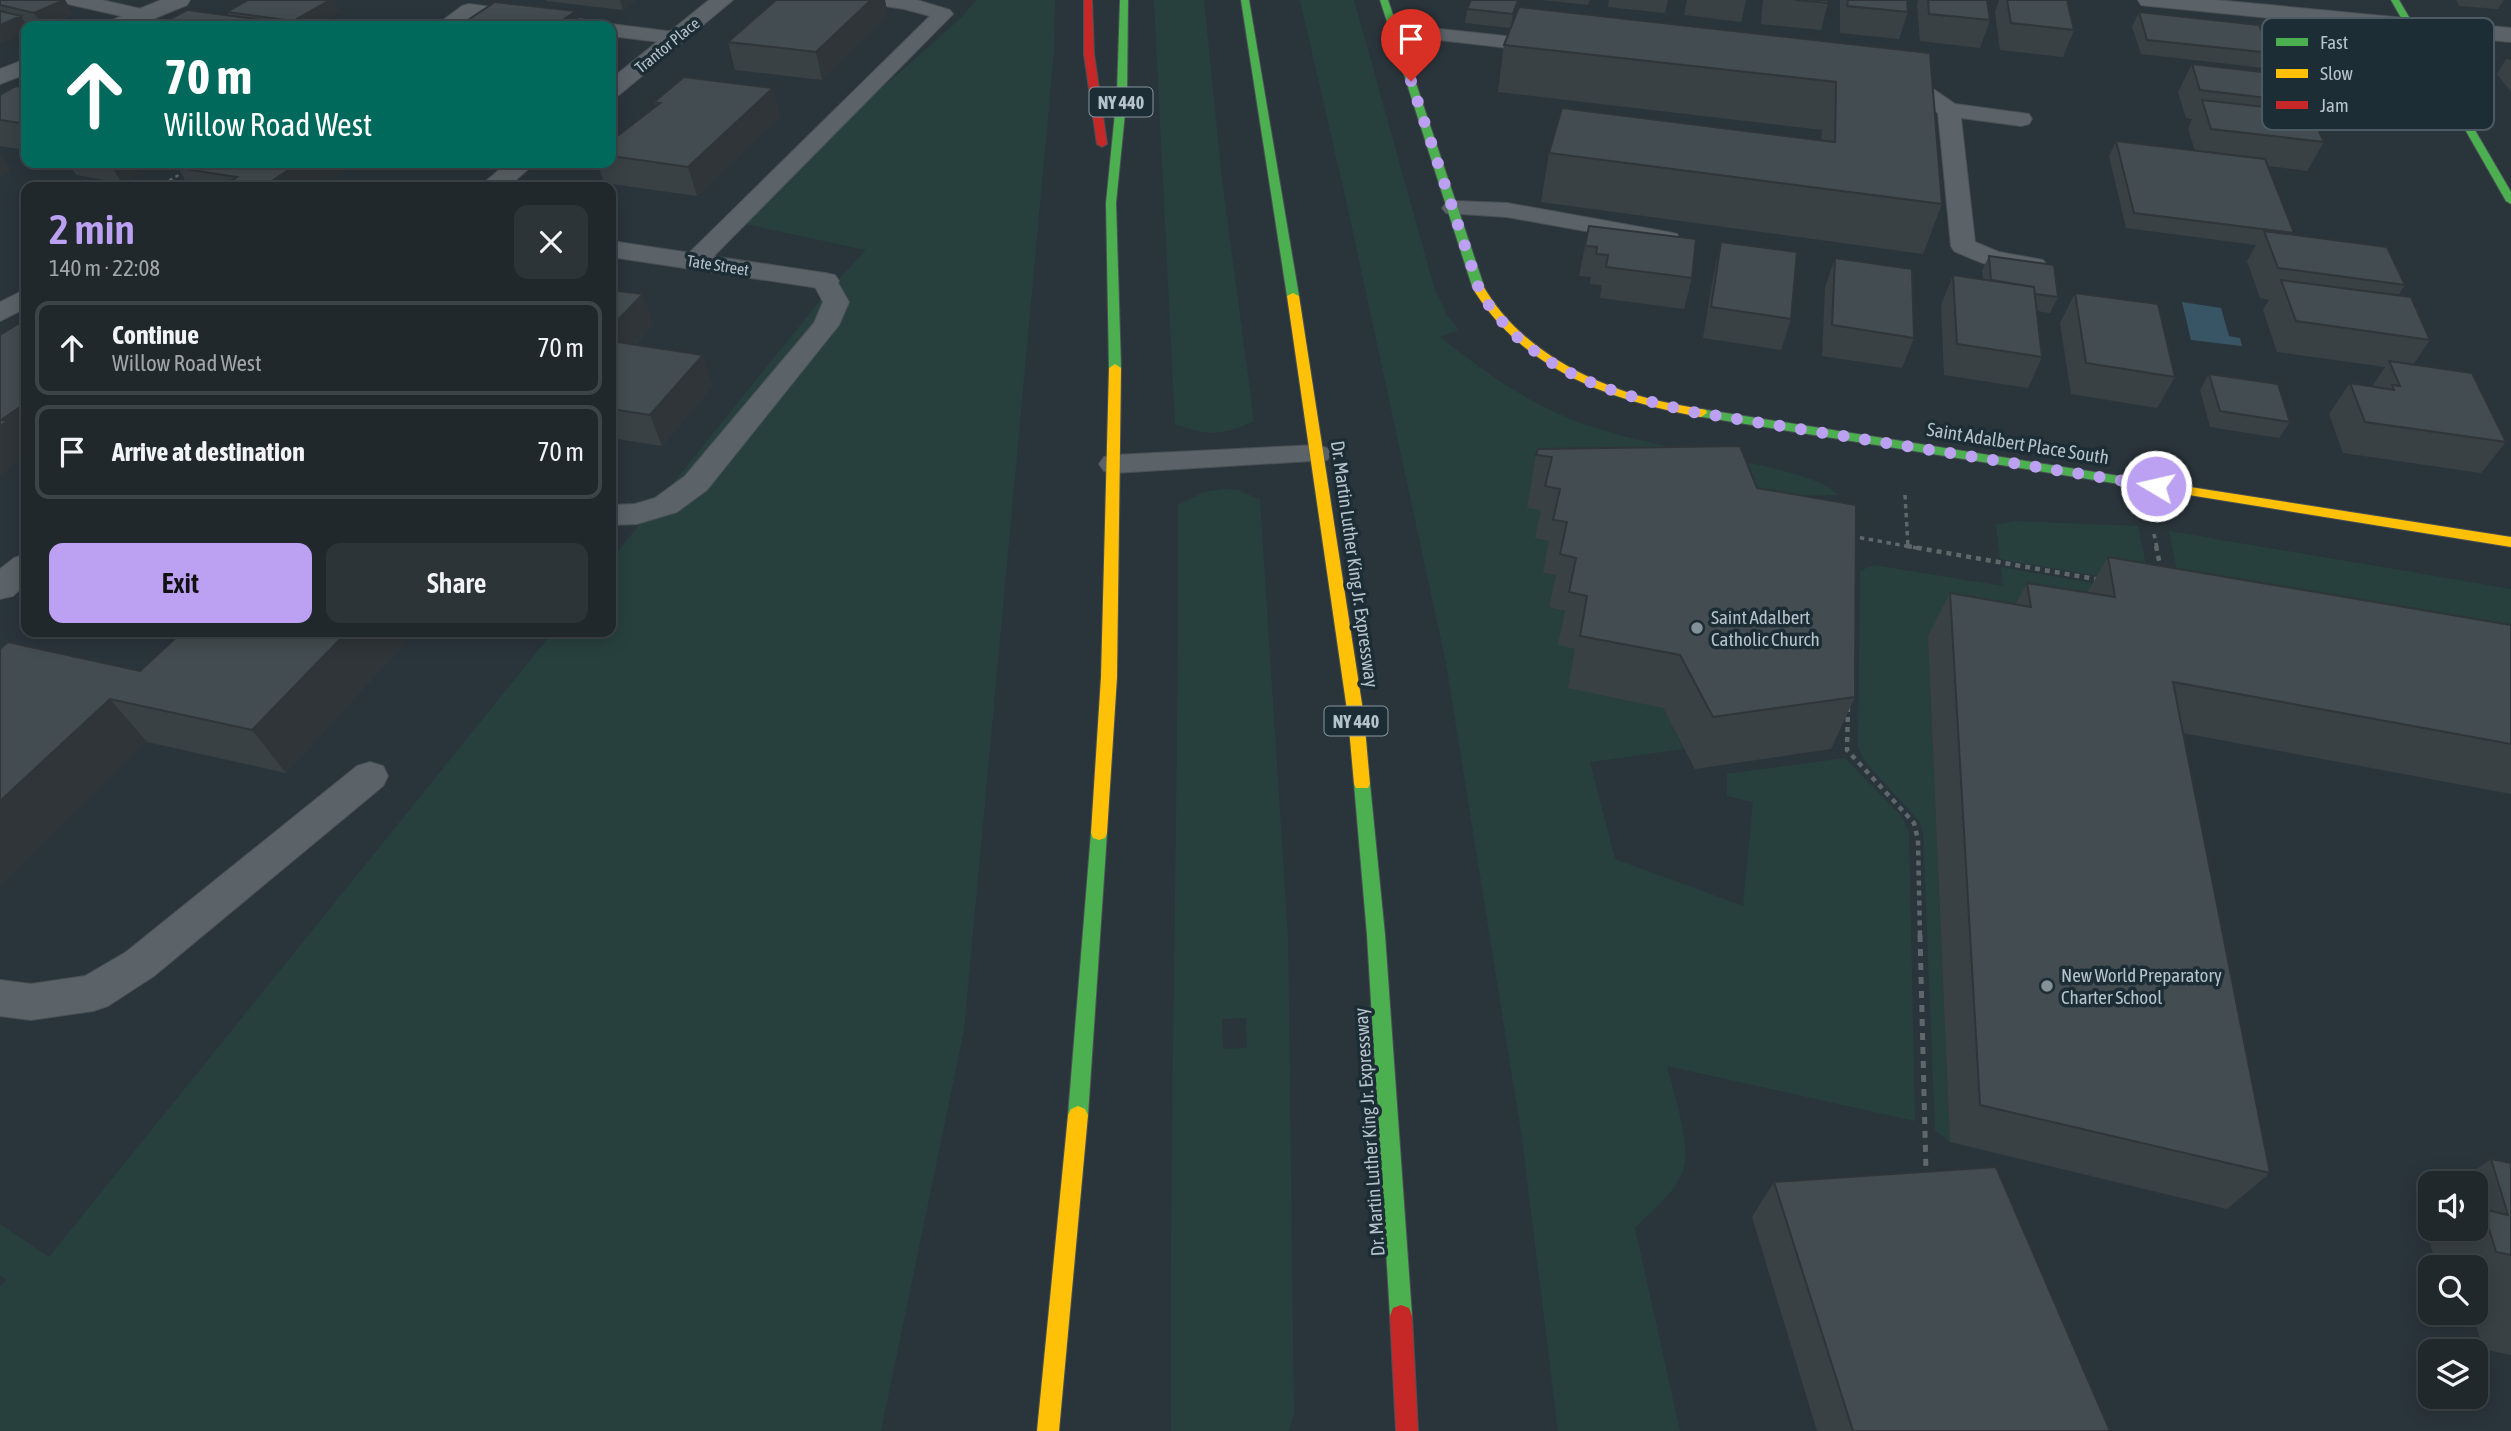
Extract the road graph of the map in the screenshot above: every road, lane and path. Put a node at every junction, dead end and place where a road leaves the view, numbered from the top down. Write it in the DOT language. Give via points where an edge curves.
graph roads {
  1 [pos="75,0"];
  2 [pos="179,0"];
  3 [pos="722,0"];
  4 [pos="879,0"];
  5 [pos="1088,0"];
  6 [pos="1124,0"];
  7 [pos="1245,0"];
  8 [pos="1384,0"];
  9 [pos="2149,0"];
  10 [pos="2395,0"];
  11 [pos="143,15"];
  12 [pos="2324,18"];
  13 [pos="2406,18"];
  14 [pos="129,21"];
  15 [pos="452,21"];
  16 [pos="549,21"];
  17 [pos="1394,30"];
  18 [pos="616,31"];
  19 [pos="675,38"];
  20 [pos="1566,48"];
  21 [pos="1877,84"];
  22 [pos="616,86"];
  23 [pos="1949,110"];
  24 [pos="2021,119"];
  25 [pos="2471,130"];
  26 [pos="516,168"];
  27 [pos="191,169"];
  28 [pos="166,182"];
  29 [pos="498,182"];
  30 [pos="2511,201"];
  31 [pos="1111,204"];
  32 [pos="1454,208"];
  33 [pos="1685,242"];
  34 [pos="616,249"];
  35 [pos="695,261"];
  36 [pos="2041,266"];
  37 [pos="825,281"];
  38 [pos="21,300"];
  39 [pos="0,313"];
  40 [pos="0,324"];
  41 [pos="21,328"];
  42 [pos="1317,454"];
  43 [pos="1114,464"];
  44 [pos="1905,485"];
  45 [pos="616,515"];
  46 [pos="2153,526"];
  47 [pos="2511,542"];
  48 [pos="1908,546"];
  49 [pos="1849,549"];
  50 [pos="21,570"];
  51 [pos="2163,579"];
  52 [pos="2111,582"];
  53 [pos="0,587"];
  54 [pos="1848,696"];
  55 [pos="370,776"];
  56 [pos="0,998"];
  57 [pos="1926,1172"];
  58 [pos="1048,1431"];
  59 [pos="1407,1431"];
  1 -- 11 [label="lane"];
  2 -- 11 [label="street"];
  3 -- 19 [label="street, Trantor Place"];
  4 -- 35 [label="lane" via="943,14"];
  5 -- 31 [label="main road" via="1089,54"];
  6 -- 31 [label="main road, NY 440" via="1122,93"];
  7 -- 42 [label="main road, Dr. Martin Luther King Jr. Expressway / NY 440"];
  8 -- 17 [label="main road, Saint Adalbert Place South"];
  9 -- 12 [label="street"];
  10 -- 13 [label="main road"];
  11 -- 14 [label="street"];
  15 -- 16 [label="lane" via="469,10"];
  17 -- 20 [label="lane"];
  17 -- 32 [label="main road, Saint Adalbert Place South"];
  18 -- 19 [label="lane"];
  19 -- 22 [label="street, Trantor Place"];
  21 -- 23 [label="lane" via="1918,89"];
  23 -- 24 [label="lane"];
  23 -- 36 [label="lane" via="1963,246 1993,259"];
  25 -- 30 [label="main road"];
  26 -- 29 [label="street"];
  27 -- 28 [label="path"];
  31 -- 43 [label="main road, NY 440"];
  32 -- 33 [label="lane" via="1507,210"];
  32 -- 47 [label="main road, Saint Adalbert Place South" via="1480,292 1495,315 1530,349 1597,386 1693,412"];
  34 -- 35 [label="street, Tate Street"];
  35 -- 37 [label="street, Tate Street"];
  37 -- 45 [label="lane" via="836,302 826,325 696,483 666,505"];
  38 -- 39 [label="lane"];
  40 -- 41 [label="lane"];
  42 -- 43 [label="lane"];
  42 -- 59 [label="main road, Dr. Martin Luther King Jr. Expressway / NY 440" via="1356,717 1373,894"];
  43 -- 58 [label="main road, NY 440" via="1109,677 1097,872"];
  44 -- 48 [label="path"];
  46 -- 51 [label="path"];
  48 -- 49 [label="path" via="1849,536"];
  48 -- 52 [label="path"];
  50 -- 53 [label="street"];
  54 -- 57 [label="path" via="1847,750 1914,822 1918,840"];
  55 -- 56 [label="lane" via="139,964 93,993 31,1002"];
}
